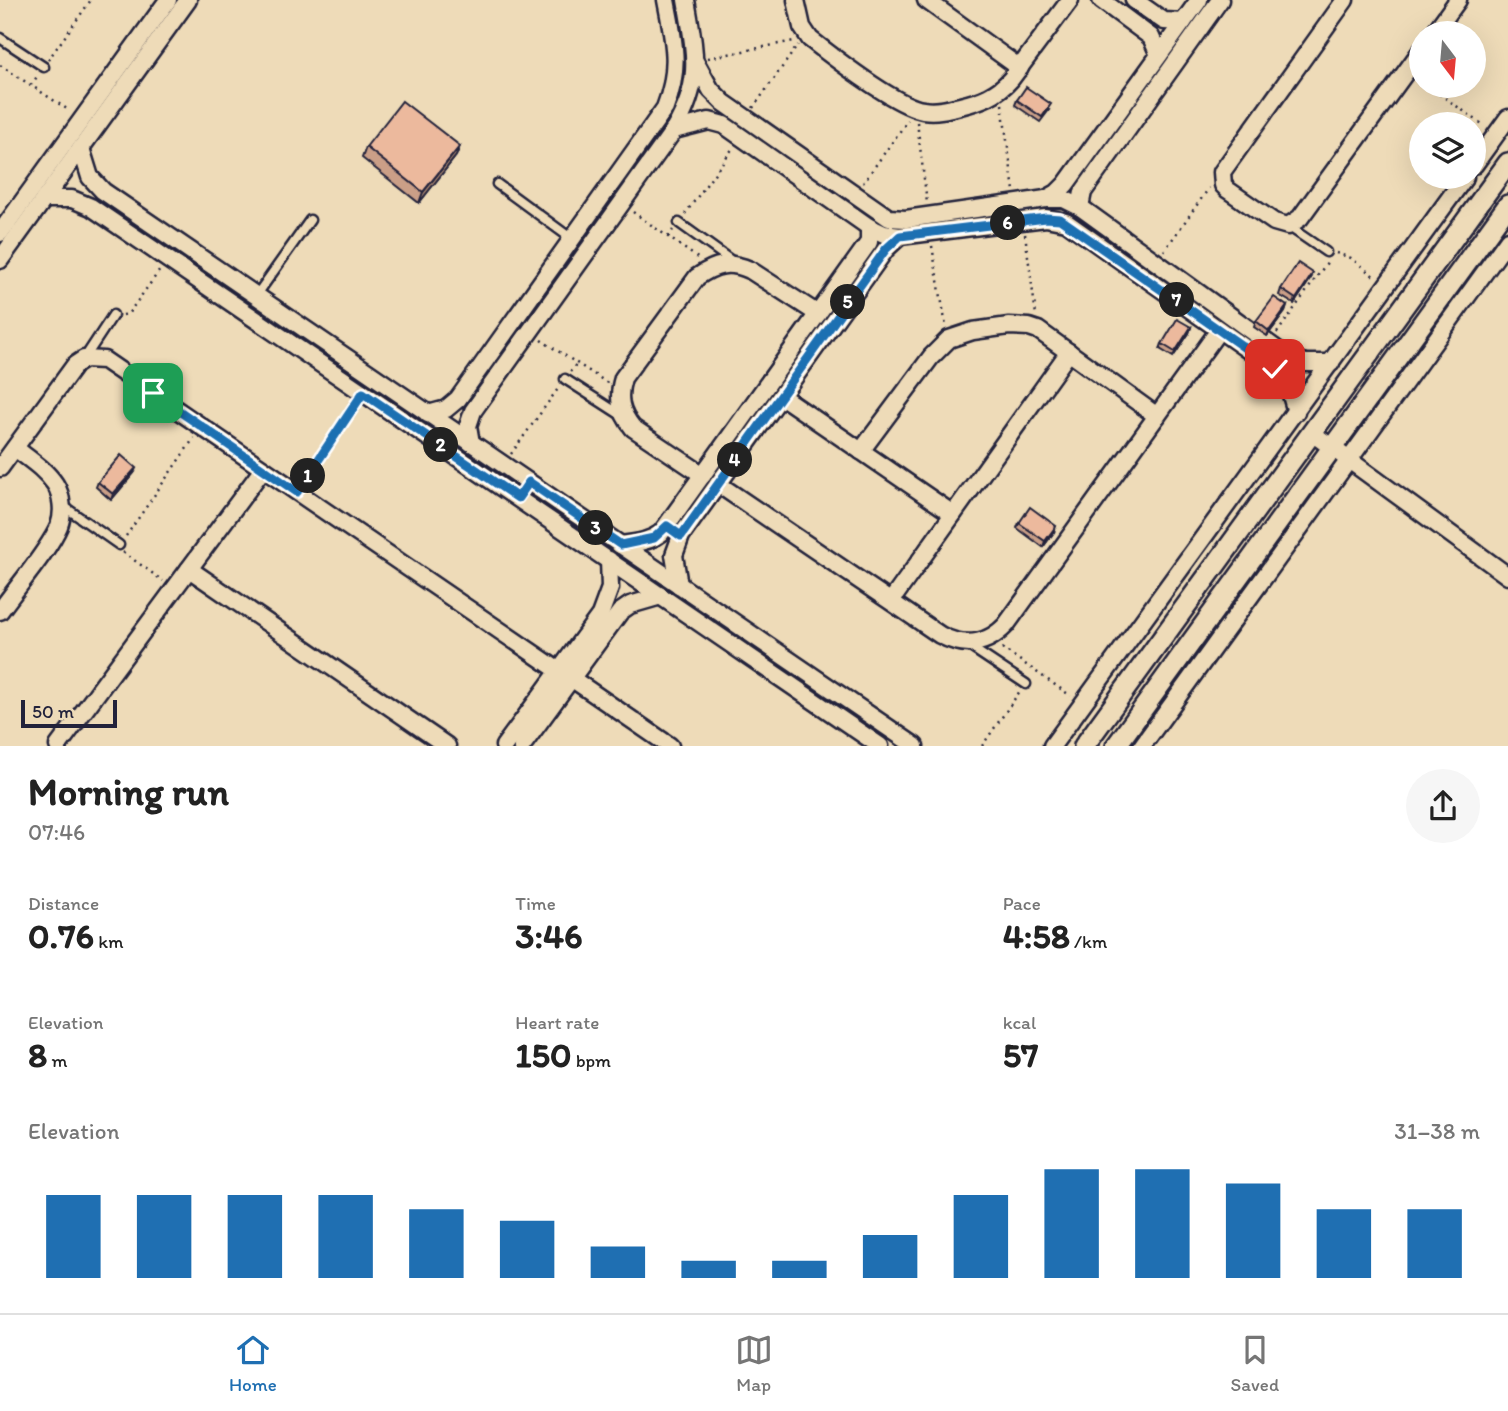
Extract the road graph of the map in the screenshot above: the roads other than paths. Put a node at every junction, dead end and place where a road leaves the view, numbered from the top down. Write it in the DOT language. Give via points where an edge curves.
graph roads {
  1 [pos="169,0"];
  2 [pos="188,0"];
  3 [pos="666,0"];
  4 [pos="686,0"];
  5 [pos="796,0"];
  6 [pos="926,0"];
  7 [pos="1070,0"];
  8 [pos="1101,0"];
  9 [pos="1134,0"];
  10 [pos="1199,0"];
  11 [pos="1220,0"];
  12 [pos="1345,0"];
  13 [pos="1458,0"];
  14 [pos="156,8"];
  15 [pos="1443,21"];
  16 [pos="1183,22"];
  17 [pos="0,38"];
  18 [pos="1159,55"];
  19 [pos="695,61"];
  20 [pos="44,67"];
  21 [pos="1020,68"];
  22 [pos="1409,68"];
  23 [pos="1508,117"];
  24 [pos="674,130"];
  25 [pos="81,148"];
  26 [pos="1486,148"];
  27 [pos="1508,163"];
  28 [pos="497,184"];
  29 [pos="1456,189"];
  30 [pos="103,191"];
  31 [pos="44,199"];
  32 [pos="1046,199"];
  33 [pos="1508,205"];
  34 [pos="91,207"];
  35 [pos="1080,207"];
  36 [pos="310,220"];
  37 [pos="679,223"];
  38 [pos="929,224"];
  39 [pos="1288,226"];
  40 [pos="869,227"];
  41 [pos="0,233"];
  42 [pos="900,236"];
  43 [pos="572,239"];
  44 [pos="1508,240"];
  45 [pos="1326,253"];
  46 [pos="0,260"];
  47 [pos="738,265"];
  48 [pos="256,296"];
  49 [pos="818,314"];
  50 [pos="113,315"];
  51 [pos="1219,330"];
  52 [pos="1069,352"];
  53 [pos="84,359"];
  54 [pos="1331,363"];
  55 [pos="565,379"];
  56 [pos="781,396"];
  57 [pos="1296,412"];
  58 [pos="428,414"];
  59 [pos="1157,416"];
  60 [pos="625,417"];
  61 [pos="1312,433"];
  62 [pos="471,443"];
  63 [pos="15,448"];
  64 [pos="1332,448"];
  65 [pos="861,451"];
  66 [pos="1349,460"];
  67 [pos="0,468"];
  68 [pos="263,469"];
  69 [pos="703,475"];
  70 [pos="529,482"];
  71 [pos="718,484"];
  72 [pos="518,498"];
  73 [pos="62,505"];
  74 [pos="953,514"];
  75 [pos="667,526"];
  76 [pos="681,536"];
  77 [pos="119,545"];
  78 [pos="621,545"];
  79 [pos="609,560"];
  80 [pos="189,569"];
  81 [pos="1508,576"];
  82 [pos="679,585"];
  83 [pos="661,596"];
  84 [pos="891,601"];
  85 [pos="0,611"];
  86 [pos="606,618"];
  87 [pos="967,644"];
  88 [pos="565,674"];
  89 [pos="1026,684"];
  90 [pos="62,745"];
  91 [pos="447,746"];
  92 [pos="504,746"];
  93 [pos="522,746"];
  94 [pos="669,746"];
  95 [pos="880,746"];
  96 [pos="915,746"];
  97 [pos="1052,746"];
  98 [pos="1084,746"];
  99 [pos="1116,746"];
  100 [pos="1142,746"];
  1 -- 14 [label="street"];
  2 -- 25 [label="street"];
  3 -- 43 [label="street" via="676,67 673,88 665,108"];
  4 -- 19 [label="street"];
  5 -- 21 [label="street" via="810,39 916,109 939,111 978,102 1000,90"];
  6 -- 21 [label="street"];
  7 -- 21 [label="street"];
  8 -- 18 [label="street" via="1151,37"];
  9 -- 16 [label="street" via="1164,21"];
  10 -- 16 [label="street"];
  11 -- 35 [label="street" via="1083,192"];
  12 -- 39 [label="street" via="1222,172 1228,190 1274,222"];
  13 -- 15 [label="street"];
  14 -- 41 [label="street"];
  16 -- 18 [label="street"];
  17 -- 20 [label="lane"];
  18 -- 32 [label="street" via="1066,184"];
  19 -- 24 [label="street" via="687,109"];
  19 -- 38 [label="street" via="711,90 855,195 889,218"];
  22 -- 39 [label="street" via="1300,218"];
  23 -- 26 [label="street"];
  24 -- 40 [label="street" via="709,121 724,125"];
  24 -- 62 [label="street" via="473,411 468,426"];
  25 -- 30 [label="street" via="90,177"];
  25 -- 31 [label="street"];
  27 -- 61 [label="street"];
  28 -- 43 [label="lane"];
  29 -- 54 [label="street"];
  30 -- 34 [label="street"];
  30 -- 48 [label="street"];
  31 -- 34 [label="street" via="72,199"];
  31 -- 46 [label="street"];
  32 -- 35 [label="street"];
  32 -- 38 [label="street"];
  33 -- 64 [label="street"];
  34 -- 72 [label="street"];
  35 -- 54 [label="street" via="1269,344 1298,362"];
  36 -- 48 [label="lane"];
  37 -- 47 [label="lane"];
  38 -- 42 [label="street"];
  38 -- 51 [label="street" via="1053,218 1066,222"];
  39 -- 45 [label="lane"];
  40 -- 42 [label="street"];
  40 -- 49 [label="street" via="869,242"];
  42 -- 56 [label="street"];
  43 -- 58 [label="street" via="458,399 446,409"];
  44 -- 66 [label="street"];
  47 -- 49 [label="street"];
  47 -- 60 [label="street" via="711,267 697,277 623,378 620,405"];
  48 -- 58 [label="street"];
  49 -- 69 [label="street"];
  50 -- 53 [label="lane"];
  51 -- 57 [label="street" via="1280,374"];
  51 -- 59 [label="street"];
  52 -- 59 [label="street"];
  52 -- 65 [label="street" via="1029,327 973,331 949,339 930,357"];
  52 -- 74 [label="street"];
  53 -- 63 [label="street"];
  53 -- 68 [label="street" via="104,360"];
  54 -- 57 [label="street"];
  55 -- 60 [label="lane"];
  56 -- 65 [label="street"];
  56 -- 71 [label="street"];
  57 -- 97 [label="street"];
  58 -- 62 [label="street"];
  59 -- 87 [label="street" via="1006,625 989,639"];
  60 -- 69 [label="street" via="633,428"];
  61 -- 64 [label="street"];
  61 -- 98 [label="street"];
  62 -- 70 [label="street"];
  63 -- 67 [label="street"];
  63 -- 73 [label="street" via="57,486"];
  64 -- 66 [label="street"];
  64 -- 99 [label="street"];
  65 -- 74 [label="street"];
  66 -- 81 [label="street"];
  66 -- 100 [label="street"];
  68 -- 80 [label="street"];
  68 -- 88 [label="street"];
  69 -- 75 [label="street"];
  70 -- 72 [label="street"];
  70 -- 78 [label="street"];
  71 -- 76 [label="street"];
  71 -- 84 [label="street"];
  72 -- 79 [label="street"];
  73 -- 77 [label="lane"];
  73 -- 85 [label="street" via="60,524 50,542"];
  74 -- 84 [label="street"];
  75 -- 76 [label="street"];
  75 -- 78 [label="street" via="654,538"];
  76 -- 82 [label="street" via="674,555"];
  78 -- 82 [label="street"];
  79 -- 83 [label="street"];
  79 -- 86 [label="street"];
  80 -- 90 [label="street"];
  80 -- 91 [label="street"];
  82 -- 96 [label="street"];
  83 -- 86 [label="street"];
  83 -- 95 [label="street"];
  84 -- 87 [label="street" via="940,635"];
  86 -- 88 [label="street"];
  87 -- 89 [label="lane"];
  88 -- 92 [label="street"];
  88 -- 93 [label="street"];
  88 -- 94 [label="street"];
}
